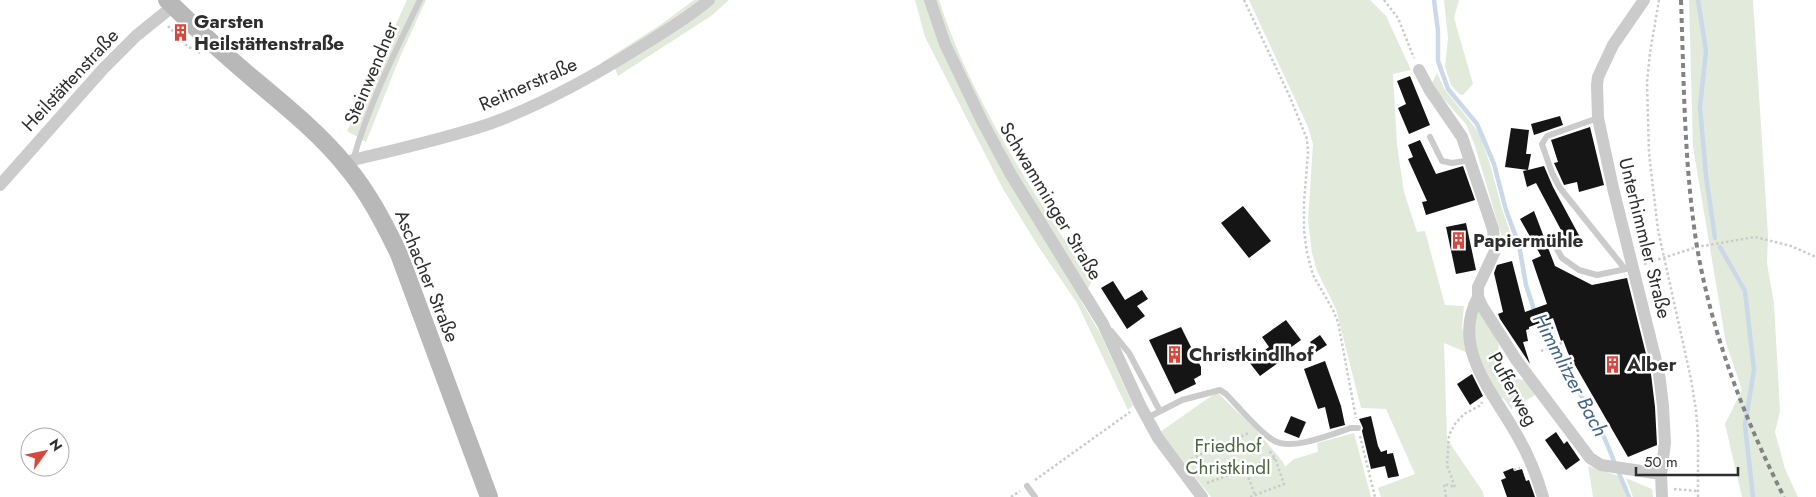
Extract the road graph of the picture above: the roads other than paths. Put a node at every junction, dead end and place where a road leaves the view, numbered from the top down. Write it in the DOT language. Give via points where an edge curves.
graph roads {
  1 [pos="420,0"];
  2 [pos="709,0"];
  3 [pos="930,0"];
  4 [pos="1644,0"];
  5 [pos="170,3"];
  6 [pos="1419,70"];
  7 [pos="1598,118"];
  8 [pos="1430,136"];
  9 [pos="1471,160"];
  10 [pos="350,163"];
  11 [pos="0,185"];
  12 [pos="1552,240"];
  13 [pos="1628,269"];
  14 [pos="1478,297"];
  15 [pos="1103,324"];
  16 [pos="1160,411"];
  17 [pos="1147,418"];
  18 [pos="1358,428"];
  19 [pos="1027,486"];
  20 [pos="1662,486"];
  21 [pos="1207,493"];
  22 [pos="489,497"];
  23 [pos="1035,497"];
  24 [pos="1543,497"];
  1 -- 10 [label="lane, Steinwendner"];
  2 -- 10 [label="street, Reitnerstraße" via="671,28 575,86 534,105 432,142"];
  3 -- 15 [label="street, Schwamminger Straße" via="944,44 987,130 1028,204"];
  4 -- 7 [label="street, Unterhimmler Straße" via="1613,44 1598,77"];
  5 -- 10 [label="street, Aschacher Straße" via="220,51"];
  5 -- 11 [label="street, Heilstättenstraße" via="103,69"];
  6 -- 9 [label="street, Pufferweg" via="1462,137"];
  7 -- 13 [label="street, Unterhimmler Straße"];
  7 -- 13 [label="lane" via="1547,136 1542,144 1560,188"];
  8 -- 9 [label="lane" via="1442,161"];
  9 -- 14 [label="street, Pufferweg" via="1495,240 1495,251 1478,287"];
  10 -- 22 [label="street, Aschacher Straße" via="399,254"];
  12 -- 13 [label="lane" via="1562,258 1579,270 1597,274"];
  13 -- 20 [label="street, Unterhimmler Straße" via="1659,373 1665,443"];
  14 -- 20 [label="street" via="1494,327 1590,458 1601,465 1641,472"];
  14 -- 24 [label="street, Pufferweg" via="1470,322 1471,350 1477,368 1526,452"];
  15 -- 16 [label="lane" via="1129,353"];
  15 -- 17 [label="street, Schwamminger Straße"];
  16 -- 17 [label="lane"];
  16 -- 18 [label="lane" via="1182,400 1220,390 1274,441 1288,444 1310,441"];
  17 -- 21 [label="street, Schwamminger Straße" via="1168,452"];
  19 -- 23 [label="lane"];
}
